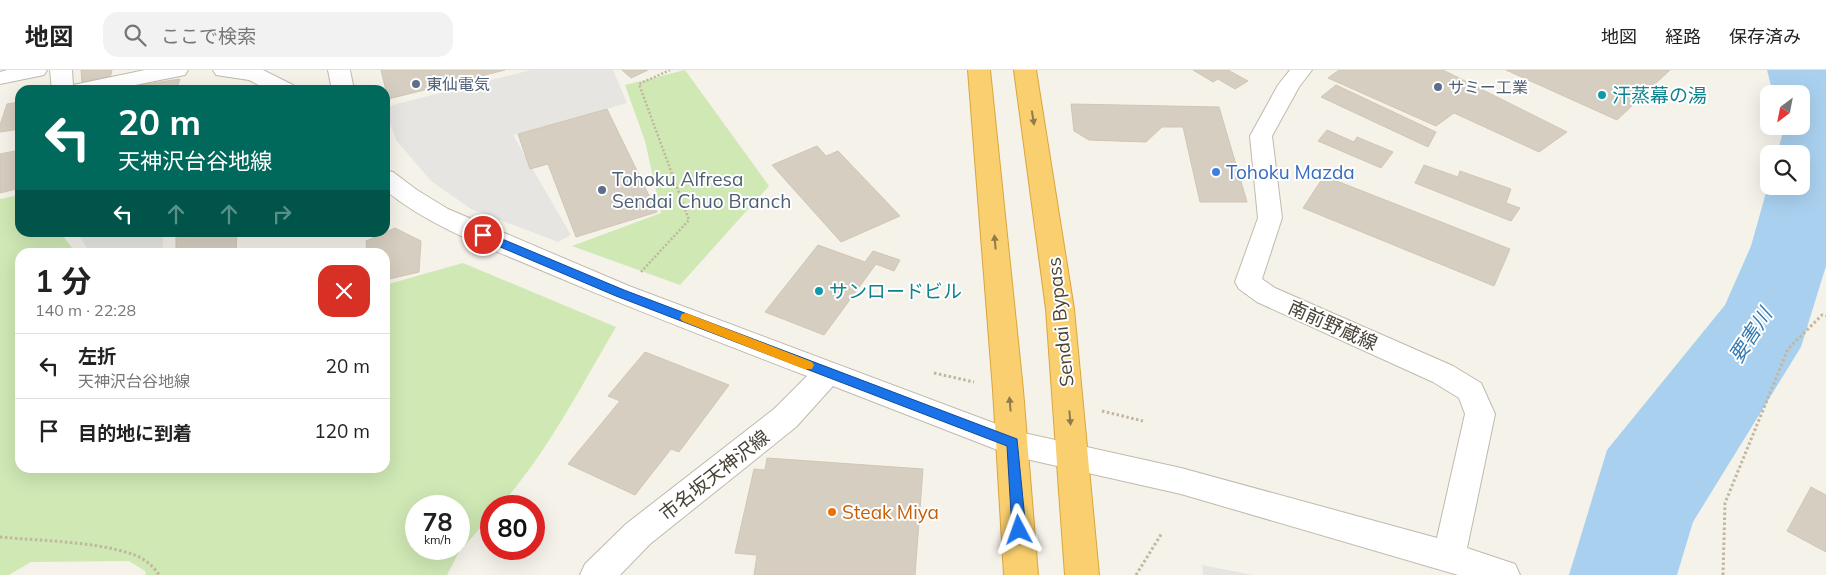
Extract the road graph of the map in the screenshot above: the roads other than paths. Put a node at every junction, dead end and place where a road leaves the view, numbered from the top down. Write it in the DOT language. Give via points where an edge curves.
graph roads {
  1 [pos="36,70"];
  2 [pos="61,70"];
  3 [pos="177,70"];
  4 [pos="224,70"];
  5 [pos="339,70"];
  6 [pos="979,70"];
  7 [pos="1025,70"];
  8 [pos="1301,70"];
  9 [pos="0,78"];
  10 [pos="62,85"];
  11 [pos="124,85"];
  12 [pos="275,85"];
  13 [pos="342,85"];
  14 [pos="390,182"];
  15 [pos="828,373"];
  16 [pos="1013,443"];
  17 [pos="1073,456"];
  18 [pos="1449,557"];
  19 [pos="1495,572"];
  20 [pos="596,575"];
  21 [pos="1021,575"];
  22 [pos="1082,575"];
  1 -- 9 [label="street"];
  2 -- 10 [label="street"];
  3 -- 11 [label="street"];
  4 -- 12 [label="street" via="254,74"];
  5 -- 13 [label="street"];
  16 -- 6 [label="highway, one-way"];
  7 -- 17 [label="highway, Sendai Bypass, one-way" via="1060,309"];
  8 -- 18 [label="street, 南前野蔵線" via="1261,136 1270,218 1248,282 1266,295 1443,374 1471,391 1480,414"];
  14 -- 15 [label="street" via="438,215 513,248"];
  15 -- 16 [label="street"];
  15 -- 20 [label="street, 市名坂天神沢線" via="785,418 638,534"];
  16 -- 17 [label="street"];
  16 -- 21 [label="highway"];
  17 -- 18 [label="street" via="1181,481"];
  17 -- 22 [label="highway, Sendai Bypass"];
  18 -- 19 [label="street"];
}
